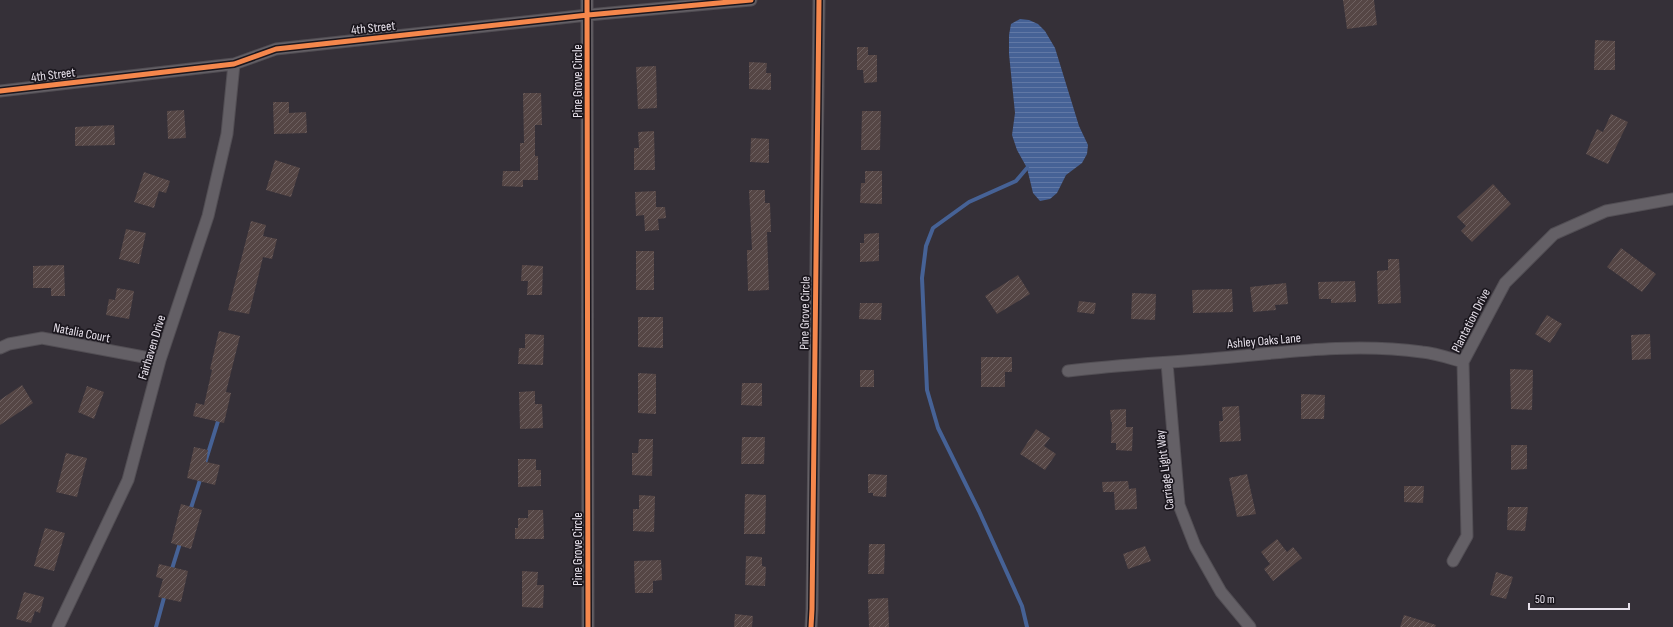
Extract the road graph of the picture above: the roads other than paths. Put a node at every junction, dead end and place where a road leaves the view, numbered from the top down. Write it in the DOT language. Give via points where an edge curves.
graph roads {
  1 [pos="587,0"];
  2 [pos="751,0"];
  3 [pos="818,0"];
  4 [pos="588,15"];
  5 [pos="234,64"];
  6 [pos="0,91"];
  7 [pos="1673,199"];
  8 [pos="0,348"];
  9 [pos="160,360"];
  10 [pos="1463,362"];
  11 [pos="1167,363"];
  12 [pos="1068,372"];
  13 [pos="1453,561"];
  14 [pos="58,627"];
  15 [pos="588,627"];
  16 [pos="811,627"];
  17 [pos="1250,627"];
  1 -- 4 [label="street, Pine Grove Circle"];
  2 -- 4 [label="street, 4th Street"];
  3 -- 16 [label="street, Pine Grove Circle"];
  4 -- 5 [label="street, 4th Street" via="276,49"];
  4 -- 15 [label="street, Pine Grove Circle"];
  5 -- 6 [label="street, 4th Street"];
  5 -- 9 [label="street, Fairhaven Drive" via="227,134 208,216"];
  7 -- 10 [label="street, Plantation Drive" via="1606,211 1554,234 1505,283"];
  8 -- 9 [label="street, Natalia Court" via="42,338"];
  9 -- 14 [label="street, Fairhaven Drive" via="128,480"];
  10 -- 11 [label="street, Ashley Oaks Lane" via="1423,352 1331,348"];
  10 -- 13 [label="street, Plantation Drive" via="1467,536"];
  11 -- 12 [label="street, Ashley Oaks Lane" via="1118,365"];
  11 -- 17 [label="street, Carriage Light Way" via="1179,505 1195,546 1221,592"];
}
